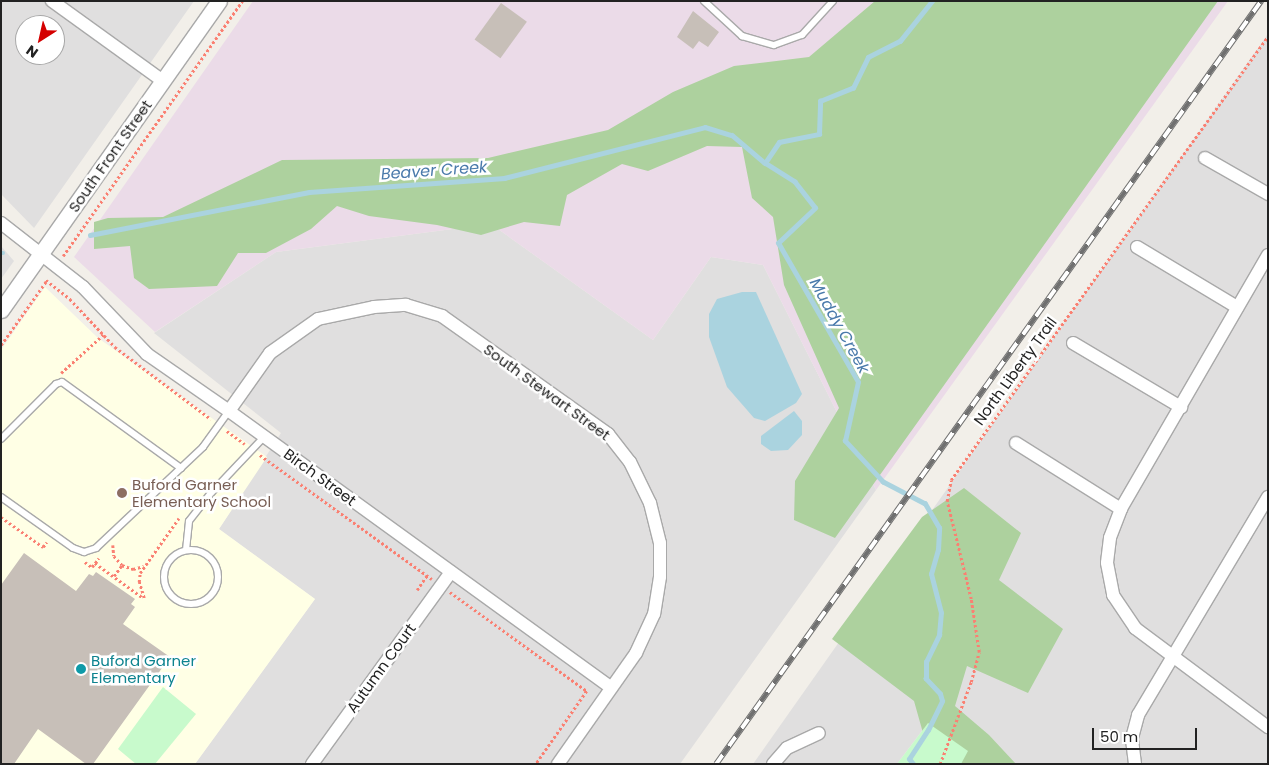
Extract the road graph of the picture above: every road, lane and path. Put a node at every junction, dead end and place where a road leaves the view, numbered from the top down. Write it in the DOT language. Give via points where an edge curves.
graph roads {
  1 [pos="52,1"];
  2 [pos="219,1"];
  3 [pos="242,1"];
  4 [pos="704,1"];
  5 [pos="833,1"];
  6 [pos="1268,36"];
  7 [pos="163,80"];
  8 [pos="1205,158"];
  9 [pos="1268,194"];
  10 [pos="1,223"];
  11 [pos="1137,247"];
  12 [pos="39,254"];
  13 [pos="1268,255"];
  14 [pos="62,257"];
  15 [pos="49,277"];
  16 [pos="46,280"];
  17 [pos="1237,307"];
  18 [pos="1,310"];
  19 [pos="1073,343"];
  20 [pos="1,345"];
  21 [pos="1181,406"];
  22 [pos="230,411"];
  23 [pos="220,426"];
  24 [pos="264,437"];
  25 [pos="1,439"];
  26 [pos="1016,443"];
  27 [pos="253,450"];
  28 [pos="181,468"];
  29 [pos="1268,497"];
  30 [pos="1,498"];
  31 [pos="1122,509"];
  32 [pos="113,544"];
  33 [pos="186,550"];
  34 [pos="95,563"];
  35 [pos="122,565"];
  36 [pos="145,565"];
  37 [pos="451,572"];
  38 [pos="427,575"];
  39 [pos="114,576"];
  40 [pos="441,586"];
  41 [pos="417,590"];
  42 [pos="144,598"];
  43 [pos="1172,657"];
  44 [pos="610,687"];
  45 [pos="1268,727"];
  46 [pos="819,733"];
  47 [pos="312,764"];
  48 [pos="536,764"];
  49 [pos="558,764"];
  50 [pos="773,764"];
  51 [pos="940,764"];
  52 [pos="1134,764"];
  1 -- 7 [label="street"];
  2 -- 7 [label="street, South Front Street"];
  3 -- 14 [label="path"];
  4 -- 5 [label="lane" via="742,36 774,45 802,35"];
  6 -- 51 [label="path, North Liberty Trail" via="951,480 947,501 971,599 979,652"];
  7 -- 12 [label="street, South Front Street"];
  8 -- 9 [label="street"];
  10 -- 12 [label="street, Birch Street"];
  11 -- 17 [label="street"];
  12 -- 18 [label="street, South Front Street"];
  12 -- 22 [label="street, Birch Street" via="83,287 147,354"];
  13 -- 17 [label="street"];
  15 -- 16 [label="path"];
  16 -- 20 [label="path"];
  16 -- 23 [label="path" via="70,299 115,348"];
  17 -- 21 [label="street"];
  19 -- 21 [label="street"];
  21 -- 31 [label="street"];
  22 -- 23 [label="lane"];
  22 -- 24 [label="street, Birch Street"];
  22 -- 44 [label="street, South Stewart Street" via="270,353 318,319 374,307 406,305 442,316 608,434 630,462 642,486 650,503 660,543 660,578 654,614 636,653"];
  23 -- 27 [label="path"];
  23 -- 28 [label="lane"];
  24 -- 27 [label="lane"];
  24 -- 37 [label="street, Birch Street"];
  25 -- 28 [label="lane" via="56,384 62,382"];
  26 -- 31 [label="street"];
  27 -- 33 [label="lane" via="189,521"];
  27 -- 38 [label="path"];
  28 -- 30 [label="lane" via="96,548 84,552 73,548"];
  29 -- 43 [label="street"];
  31 -- 43 [label="street" via="1108,547 1107,563 1113,595 1135,628"];
  32 -- 35 [label="path" via="114,556"];
  33 -- 33 [label="lane" via="170,559 163,576 169,594 184,604 194,604 210,597 215,590 218,573 210,557 203,552"];
  34 -- 39 [label="path"];
  35 -- 36 [label="path" via="133,569"];
  35 -- 39 [label="path"];
  37 -- 40 [label="street, Autumn Court"];
  37 -- 44 [label="street, Birch Street"];
  38 -- 40 [label="path"];
  38 -- 41 [label="path"];
  39 -- 42 [label="path"];
  40 -- 47 [label="street, Autumn Court"];
  40 -- 48 [label="path" via="588,691"];
  43 -- 45 [label="street"];
  43 -- 52 [label="street" via="1151,690 1134,728"];
  44 -- 49 [label="street, South Stewart Street"];
  46 -- 50 [label="street" via="788,748"];
}
